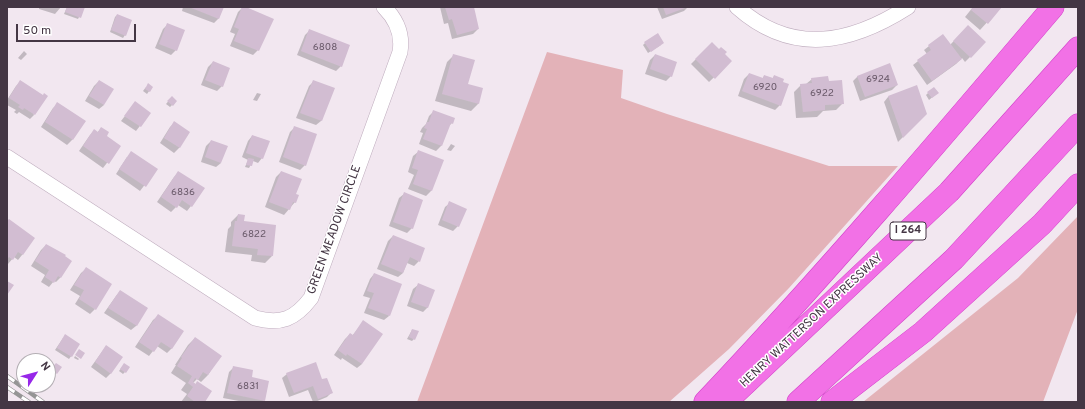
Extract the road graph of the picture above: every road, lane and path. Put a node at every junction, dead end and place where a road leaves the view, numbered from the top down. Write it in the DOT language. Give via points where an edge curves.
graph roads {
  1 [pos="384,7"];
  2 [pos="738,7"];
  3 [pos="908,7"];
  4 [pos="1053,7"];
  5 [pos="1078,48"];
  6 [pos="1078,125"];
  7 [pos="7,158"];
  8 [pos="1078,185"];
  9 [pos="705,402"];
  10 [pos="726,402"];
  11 [pos="798,402"];
  12 [pos="832,402"];
  1 -- 7 [label="street, GREEN MEADOW CIRCLE" via="396,22 401,37 400,52 311,298 303,309 290,318 265,321 255,318"];
  2 -- 3 [label="street" via="767,29 808,40 832,38 860,31 891,18"];
  4 -- 9 [label="highway" via="881,208"];
  5 -- 10 [label="highway, HENRY WATTERSON EXPRESSWAY / I 264" via="949,192"];
  6 -- 11 [label="highway" via="954,259"];
  8 -- 12 [label="highway" via="1042,224 923,332"];
}
